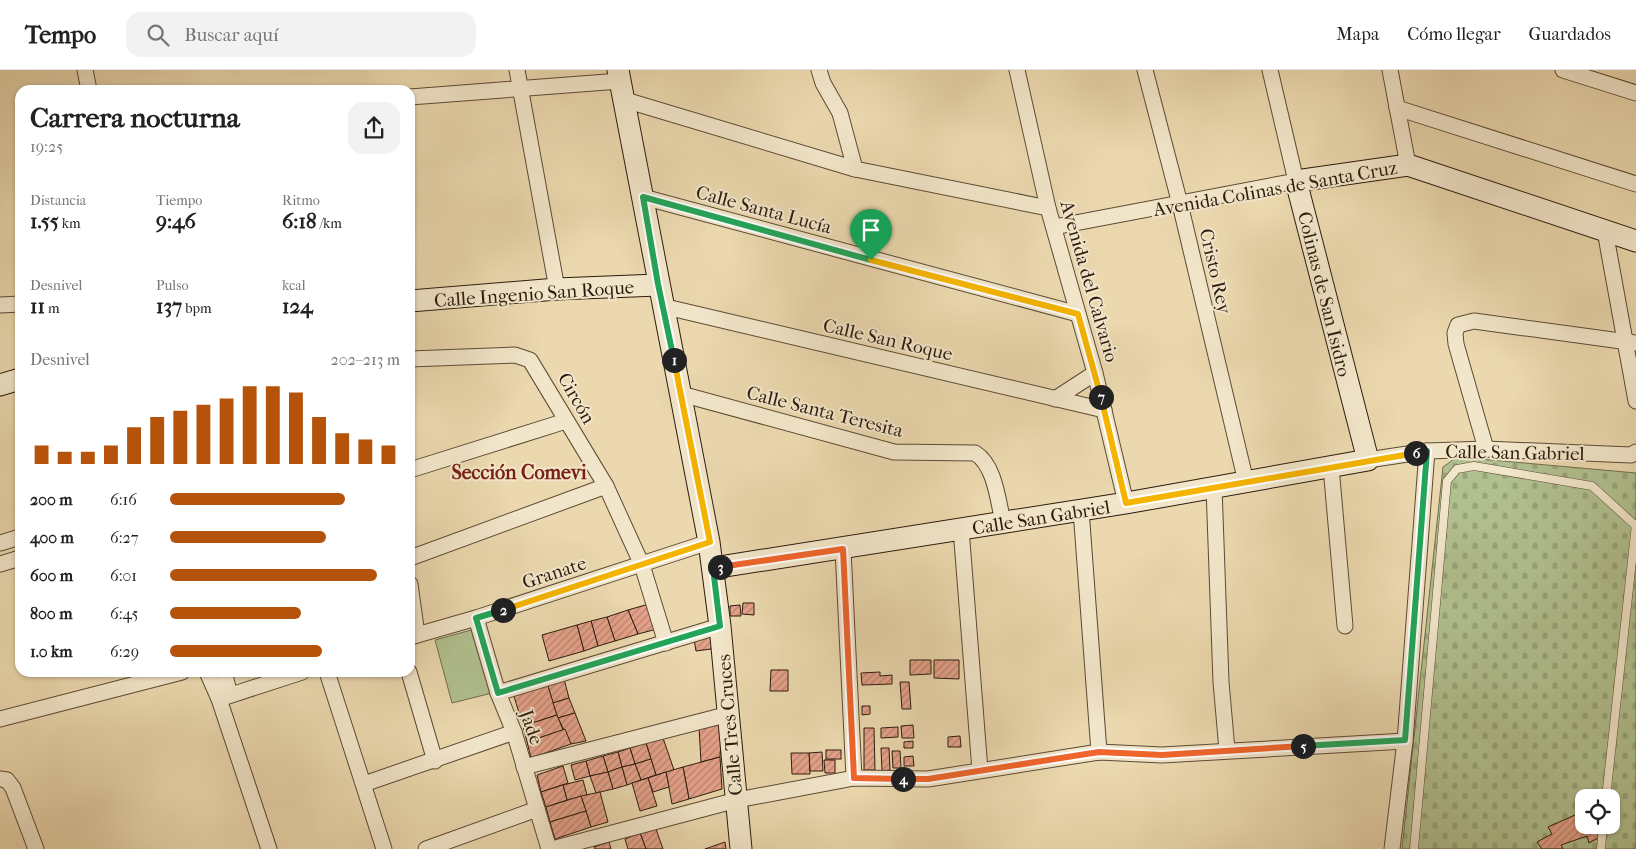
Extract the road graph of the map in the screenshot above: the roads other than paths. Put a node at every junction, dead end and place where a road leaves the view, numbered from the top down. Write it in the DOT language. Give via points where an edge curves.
graph roads {
  1 [pos="85,70"];
  2 [pos="517,70"];
  3 [pos="819,70"];
  4 [pos="1017,70"];
  5 [pos="1144,70"];
  6 [pos="1270,70"];
  7 [pos="1390,70"];
  8 [pos="1563,70"];
  9 [pos="621,84"];
  10 [pos="88,85"];
  11 [pos="521,89"];
  12 [pos="1636,93"];
  13 [pos="415,97"];
  14 [pos="1397,108"];
  15 [pos="1408,165"];
  16 [pos="855,169"];
  17 [pos="1296,181"];
  18 [pos="1636,184"];
  19 [pos="643,197"];
  20 [pos="1180,204"];
  21 [pos="1048,208"];
  22 [pos="1054,226"];
  23 [pos="1605,231"];
  24 [pos="1636,241"];
  25 [pos="658,284"];
  26 [pos="556,290"];
  27 [pos="415,301"];
  28 [pos="15,304"];
  29 [pos="0,305"];
  30 [pos="662,306"];
  31 [pos="1078,314"];
  32 [pos="1630,342"];
  33 [pos="415,359"];
  34 [pos="1095,373"];
  35 [pos="15,380"];
  36 [pos="0,384"];
  37 [pos="681,394"];
  38 [pos="1635,394"];
  39 [pos="1055,399"];
  40 [pos="1104,410"];
  41 [pos="566,421"];
  42 [pos="1486,449"];
  43 [pos="1427,451"];
  44 [pos="1636,452"];
  45 [pos="1368,460"];
  46 [pos="415,468"];
  47 [pos="1331,468"];
  48 [pos="1246,482"];
  49 [pos="606,486"];
  50 [pos="1214,487"];
  51 [pos="1126,503"];
  52 [pos="1081,510"];
  53 [pos="1004,522"];
  54 [pos="1635,525"];
  55 [pos="962,530"];
  56 [pos="15,538"];
  57 [pos="710,542"];
  58 [pos="0,543"];
  59 [pos="843,549"];
  60 [pos="415,556"];
  61 [pos="15,560"];
  62 [pos="0,564"];
  63 [pos="642,565"];
  64 [pos="713,568"];
  65 [pos="476,618"];
  66 [pos="720,626"];
  67 [pos="1345,626"];
  68 [pos="415,636"];
  69 [pos="666,644"];
  70 [pos="163,677"];
  71 [pos="211,677"];
  72 [pos="224,677"];
  73 [pos="287,677"];
  74 [pos="328,677"];
  75 [pos="410,677"];
  76 [pos="498,693"];
  77 [pos="225,697"];
  78 [pos="729,714"];
  79 [pos="0,719"];
  80 [pos="514,732"];
  81 [pos="1405,740"];
  82 [pos="1227,750"];
  83 [pos="1099,752"];
  84 [pos="435,761"];
  85 [pos="524,767"];
  86 [pos="980,770"];
  87 [pos="854,778"];
  88 [pos="3,779"];
  89 [pos="364,784"];
  90 [pos="1607,789"];
  91 [pos="737,800"];
  92 [pos="537,809"];
  93 [pos="1603,834"];
  94 [pos="36,849"];
  95 [pos="269,849"];
  96 [pos="384,849"];
  97 [pos="426,849"];
  98 [pos="551,849"];
  99 [pos="741,849"];
  100 [pos="1392,849"];
  101 [pos="1414,849"];
  102 [pos="1601,849"];
  1 -- 10 [label="street"];
  2 -- 11 [label="street"];
  3 -- 16 [label="street" via="840,112"];
  4 -- 21 [label="street, Avenida del Calvario"];
  5 -- 20 [label="street, Cristo Rey"];
  6 -- 17 [label="street, Colinas de San Isidro"];
  7 -- 14 [label="street"];
  8 -- 12 [label="street"];
  9 -- 11 [label="street"];
  9 -- 16 [label="street"];
  9 -- 19 [label="street, Calle Tres Cruces"];
  11 -- 13 [label="street"];
  11 -- 26 [label="street"];
  14 -- 15 [label="street"];
  14 -- 18 [label="street"];
  15 -- 17 [label="street, Avenida Colinas de Santa Cruz"];
  15 -- 23 [label="street, Avenida Colinas de Santa Cruz"];
  16 -- 21 [label="street"];
  17 -- 20 [label="street, Avenida Colinas de Santa Cruz"];
  17 -- 45 [label="street, Colinas de San Isidro"];
  19 -- 25 [label="street, Calle Tres Cruces"];
  19 -- 31 [label="street, Calle Santa Lucía"];
  20 -- 22 [label="street, Avenida Colinas de Santa Cruz"];
  20 -- 48 [label="street, Cristo Rey"];
  21 -- 22 [label="street, Avenida del Calvario"];
  22 -- 31 [label="street, Avenida del Calvario"];
  23 -- 24 [label="street, Avenida Colinas de Santa Cruz"];
  23 -- 32 [label="street"];
  25 -- 26 [label="street, Calle Ingenio San Roque"];
  25 -- 30 [label="street, Calle Tres Cruces"];
  26 -- 27 [label="street, Calle Ingenio San Roque"];
  28 -- 29 [label="street"];
  30 -- 37 [label="street, Calle Tres Cruces"];
  30 -- 39 [label="street, Calle San Roque"];
  31 -- 34 [label="street, Avenida del Calvario"];
  32 -- 38 [label="street"];
  32 -- 42 [label="street" via="1474,321 1458,325 1456,344"];
  33 -- 41 [label="street, Circón" via="510,355 527,358 534,364"];
  34 -- 39 [label="street"];
  34 -- 40 [label="street, Avenida del Calvario"];
  35 -- 36 [label="street"];
  37 -- 53 [label="street, Calle Santa Teresita" via="894,452 975,453 984,460 990,474"];
  37 -- 57 [label="street, Calle Tres Cruces"];
  39 -- 40 [label="street, Calle San Roque"];
  40 -- 51 [label="street, Avenida del Calvario"];
  41 -- 46 [label="street"];
  41 -- 49 [label="street, Circón"];
  42 -- 43 [label="street, Calle San Gabriel"];
  42 -- 44 [label="street, Calle San Gabriel" via="1631,455"];
  43 -- 45 [label="street, Calle San Gabriel"];
  43 -- 81 [label="street"];
  45 -- 47 [label="street, Calle San Gabriel"];
  47 -- 48 [label="street, Calle San Gabriel"];
  47 -- 67 [label="street"];
  48 -- 50 [label="street, Calle San Gabriel"];
  49 -- 60 [label="street"];
  49 -- 63 [label="street, Circón"];
  50 -- 51 [label="street, Calle San Gabriel"];
  50 -- 82 [label="street" via="1221,682"];
  51 -- 52 [label="street, Calle San Gabriel"];
  52 -- 53 [label="street, Calle San Gabriel"];
  52 -- 83 [label="street"];
  53 -- 55 [label="street, Calle San Gabriel"];
  54 -- 90 [label="lane"];
  54 -- 101 [label="lane" via="1592,486 1474,466 1457,470 1448,481"];
  55 -- 59 [label="street, Calle San Gabriel"];
  55 -- 86 [label="street"];
  56 -- 58 [label="street"];
  57 -- 63 [label="street, Granate"];
  57 -- 64 [label="street, Calle Tres Cruces"];
  59 -- 64 [label="street, Calle San Gabriel"];
  59 -- 87 [label="street"];
  61 -- 62 [label="street"];
  63 -- 65 [label="street, Granate"];
  63 -- 69 [label="street, Circón"];
  64 -- 66 [label="street, Calle Tres Cruces"];
  65 -- 68 [label="street, Granate"];
  65 -- 76 [label="street, Jade"];
  66 -- 69 [label="street"];
  66 -- 78 [label="street, Calle Tres Cruces"];
  69 -- 76 [label="street"];
  70 -- 79 [label="street"];
  71 -- 77 [label="street"];
  72 -- 77 [label="street"];
  73 -- 77 [label="street"];
  74 -- 89 [label="street"];
  75 -- 84 [label="street"];
  76 -- 80 [label="street, Jade"];
  77 -- 95 [label="street"];
  78 -- 85 [label="street"];
  78 -- 91 [label="street, Calle Tres Cruces"];
  80 -- 84 [label="street"];
  80 -- 85 [label="street, Jade"];
  81 -- 82 [label="street"];
  81 -- 100 [label="street"];
  82 -- 83 [label="street" via="1162,755"];
  83 -- 86 [label="street"];
  84 -- 89 [label="street"];
  85 -- 92 [label="street, Jade"];
  86 -- 87 [label="street" via="928,779"];
  87 -- 91 [label="street"];
  88 -- 94 [label="street" via="13,788"];
  89 -- 96 [label="street"];
  91 -- 98 [label="street"];
  91 -- 99 [label="street, Calle Tres Cruces"];
  92 -- 97 [label="street"];
  92 -- 98 [label="street, Jade"];
  93 -- 102 [label="lane"];
}
